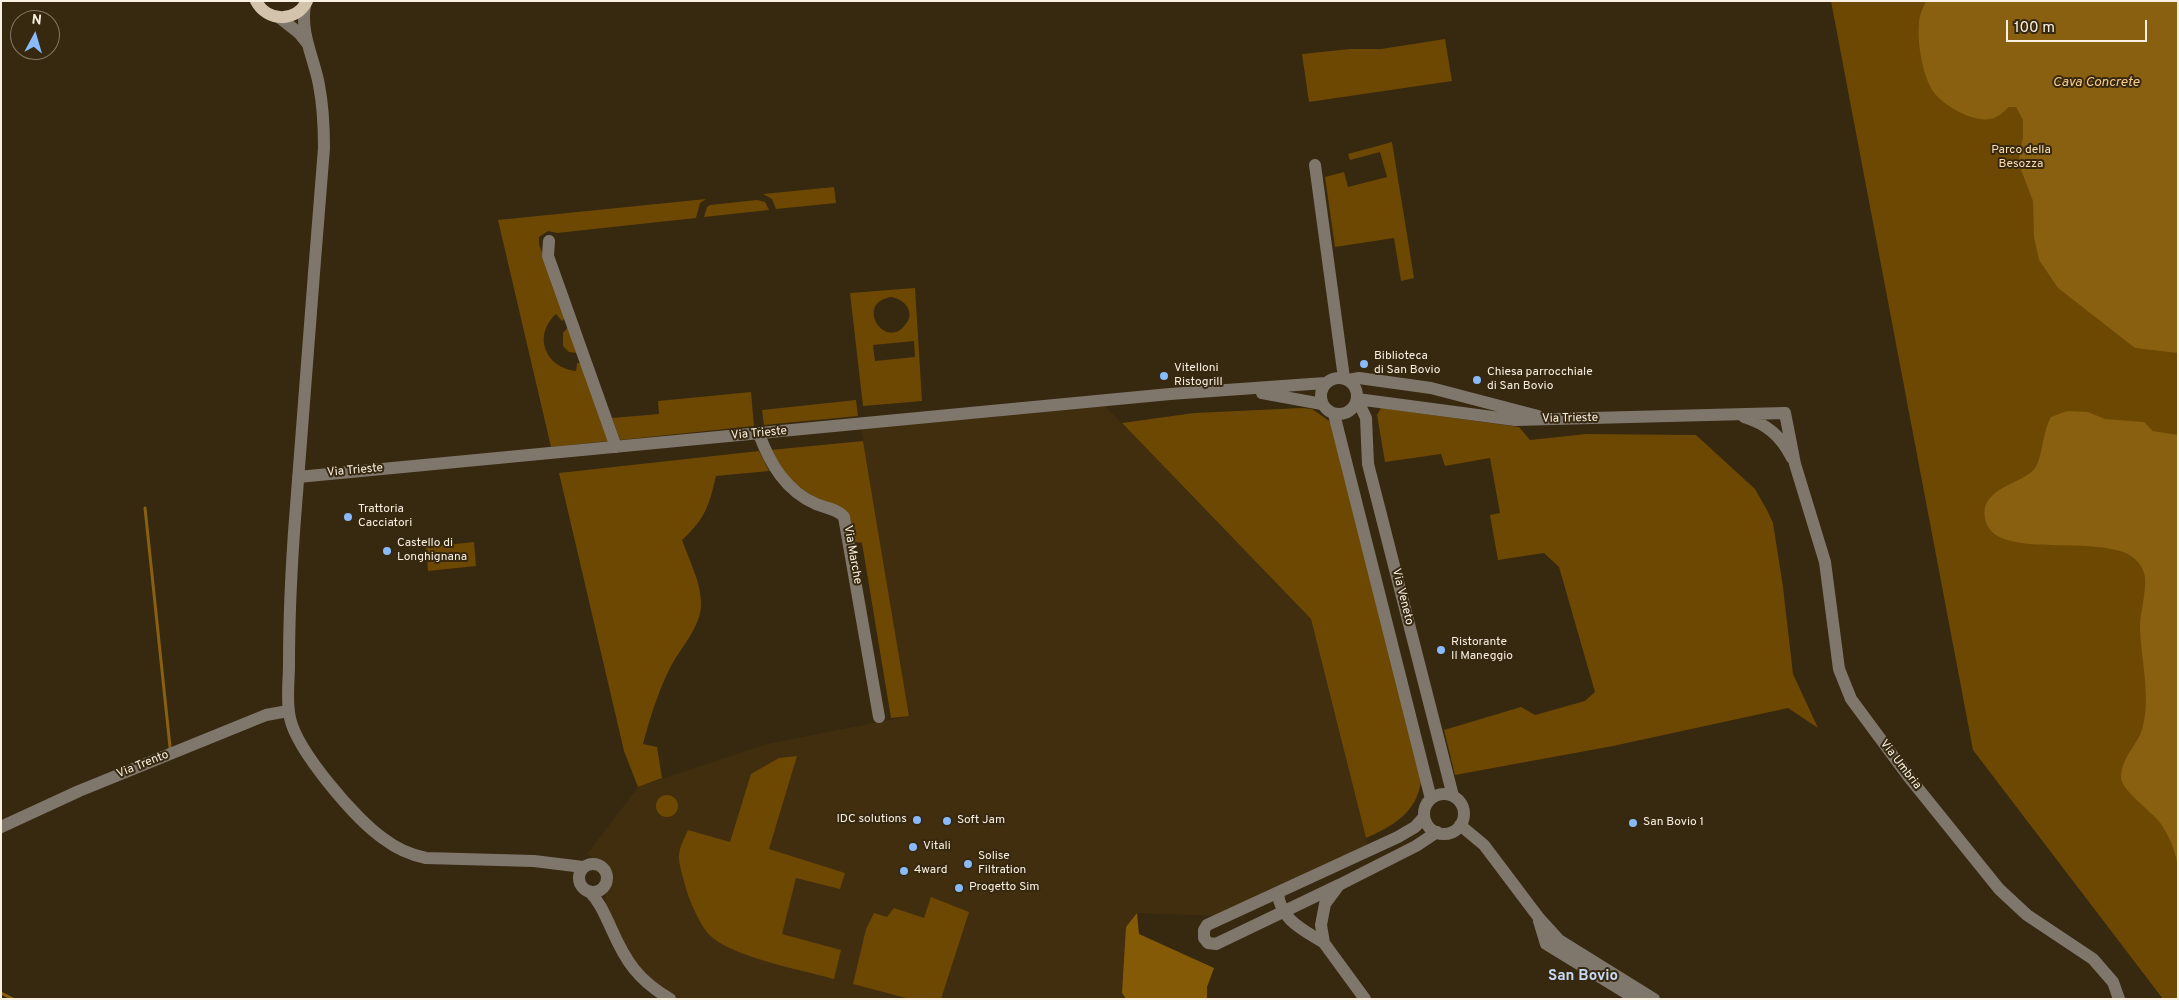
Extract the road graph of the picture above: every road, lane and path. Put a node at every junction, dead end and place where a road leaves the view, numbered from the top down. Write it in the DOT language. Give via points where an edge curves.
graph roads {
  1 [pos="256,1"];
  2 [pos="306,3"];
  3 [pos="280,18"];
  4 [pos="307,43"];
  5 [pos="1315,165"];
  6 [pos="549,241"];
  7 [pos="1346,379"];
  8 [pos="1325,383"];
  9 [pos="1219,390"];
  10 [pos="1357,399"];
  11 [pos="1322,404"];
  12 [pos="1785,413"];
  13 [pos="1334,414"];
  14 [pos="1737,414"];
  15 [pos="1548,419"];
  16 [pos="759,434"];
  17 [pos="616,447"];
  18 [pos="1795,464"];
  19 [pos="298,477"];
  20 [pos="288,711"];
  21 [pos="879,718"];
  22 [pos="1453,796"];
  23 [pos="1431,799"];
  24 [pos="1424,817"];
  25 [pos="1460,825"];
  26 [pos="1,827"];
  27 [pos="1437,832"];
  28 [pos="581,872"];
  29 [pos="1338,885"];
  30 [pos="603,888"];
  31 [pos="589,892"];
  32 [pos="1278,893"];
  33 [pos="1283,911"];
  34 [pos="605,915"];
  35 [pos="1539,918"];
  36 [pos="1324,943"];
  37 [pos="670,999"];
  38 [pos="1365,999"];
  39 [pos="1636,999"];
  40 [pos="1654,999"];
  41 [pos="2119,999"];
  1 -- 3 [label="main road" via="266,13"];
  2 -- 3 [label="main road" via="291,16"];
  2 -- 4 [label="street" via="303,16"];
  3 -- 4 [label="street"];
  4 -- 19 [label="street" via="320,92 324,148"];
  5 -- 7 [label="street"];
  6 -- 17 [label="street" via="548,256"];
  7 -- 8 [label="street" via="1332,378"];
  7 -- 10 [label="street" via="1355,387"];
  7 -- 15 [label="street" via="1431,388"];
  8 -- 9 [label="street"];
  8 -- 11 [label="street" via="1320,393"];
  9 -- 11 [label="street" via="1278,395"];
  9 -- 16 [label="street, Via Trieste"];
  10 -- 13 [label="street" via="1349,411"];
  10 -- 15 [label="street, Via Trieste" via="1515,420"];
  10 -- 22 [label="street, Via Veneto" via="1366,418 1368,464"];
  11 -- 13 [label="street"];
  12 -- 14 [label="street, Via Trieste"];
  12 -- 18 [label="street, Via Umbria"];
  13 -- 23 [label="street, Via Veneto"];
  14 -- 15 [label="street, Via Trieste"];
  14 -- 18 [label="street, Via Umbria" via="1774,431"];
  16 -- 17 [label="street, Via Trieste"];
  16 -- 21 [label="street, Via Marche" via="771,463 790,486 814,503 844,517"];
  17 -- 19 [label="street, Via Trieste"];
  18 -- 41 [label="street, Via Umbria" via="1825,562 1839,669 1852,699 1914,784 1999,889 2028,915 2093,959 2113,982"];
  19 -- 20 [label="street" via="290,602"];
  20 -- 26 [label="street, Via Trento" via="266,715"];
  20 -- 28 [label="street" via="298,738 320,771 367,826 393,846 426,858 534,861"];
  22 -- 23 [label="street" via="1440,794"];
  22 -- 25 [label="street" via="1464,811"];
  23 -- 24 [label="street"];
  24 -- 27 [label="street"];
  24 -- 32 [label="street" via="1398,838"];
  25 -- 27 [label="street" via="1452,832"];
  25 -- 35 [label="street" via="1484,845"];
  27 -- 29 [label="street" via="1409,850"];
  28 -- 30 [label="street" via="593,863 599,865 607,878"];
  28 -- 31 [label="street" via="581,886"];
  29 -- 33 [label="street"];
  29 -- 36 [label="street" via="1329,896 1322,915"];
  30 -- 31 [label="street"];
  30 -- 34 [label="street"];
  31 -- 34 [label="street"];
  32 -- 33 [label="street"];
  32 -- 33 [label="street" via="1207,925 1204,938 1208,943 1216,944"];
  33 -- 36 [label="street" via="1300,928"];
  34 -- 37 [label="street" via="632,968 648,985"];
  35 -- 39 [label="street" via="1546,944"];
  35 -- 40 [label="street" via="1559,940"];
  36 -- 38 [label="street"];
}
